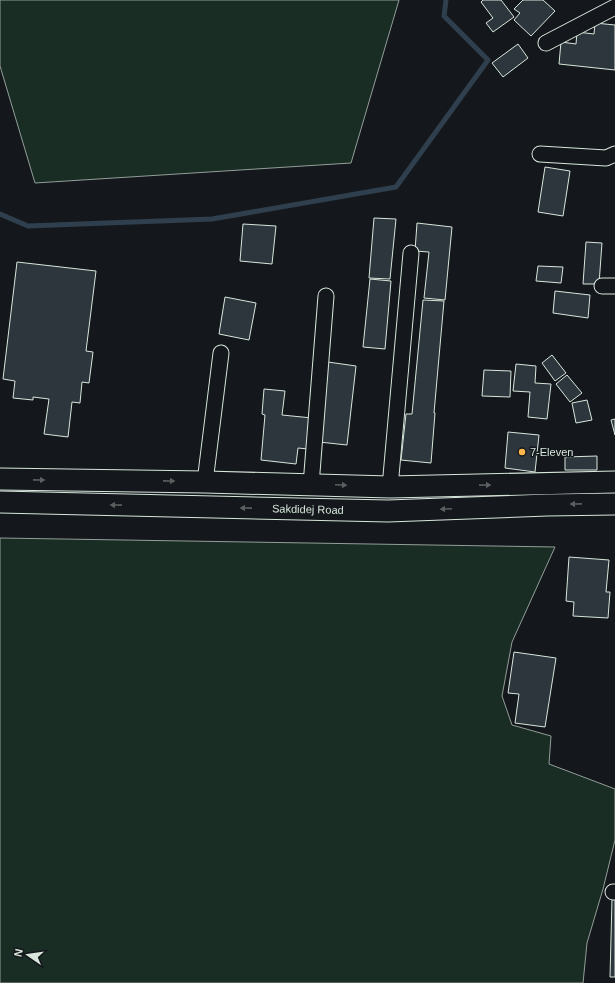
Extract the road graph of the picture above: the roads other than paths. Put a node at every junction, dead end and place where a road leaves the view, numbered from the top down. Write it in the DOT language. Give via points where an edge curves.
graph roads {
  1 [pos="615,7"];
  2 [pos="546,43"];
  3 [pos="540,154"];
  4 [pos="615,154"];
  5 [pos="411,253"];
  6 [pos="326,296"];
  7 [pos="221,353"];
  8 [pos="0,479"];
  9 [pos="205,482"];
  10 [pos="615,482"];
  11 [pos="311,484"];
  12 [pos="390,487"];
  13 [pos="0,502"];
  14 [pos="615,504"];
  1 -- 2 [label="street"];
  3 -- 4 [label="street" via="606,158"];
  5 -- 12 [label="street"];
  6 -- 11 [label="street"];
  7 -- 9 [label="street"];
  8 -- 9 [label="main road, one-way"];
  9 -- 11 [label="main road"];
  12 -- 10 [label="main road, one-way"];
  11 -- 12 [label="main road, one-way"];
  14 -- 13 [label="main road, Sakdidej Road, one-way" via="388,511"];
}
